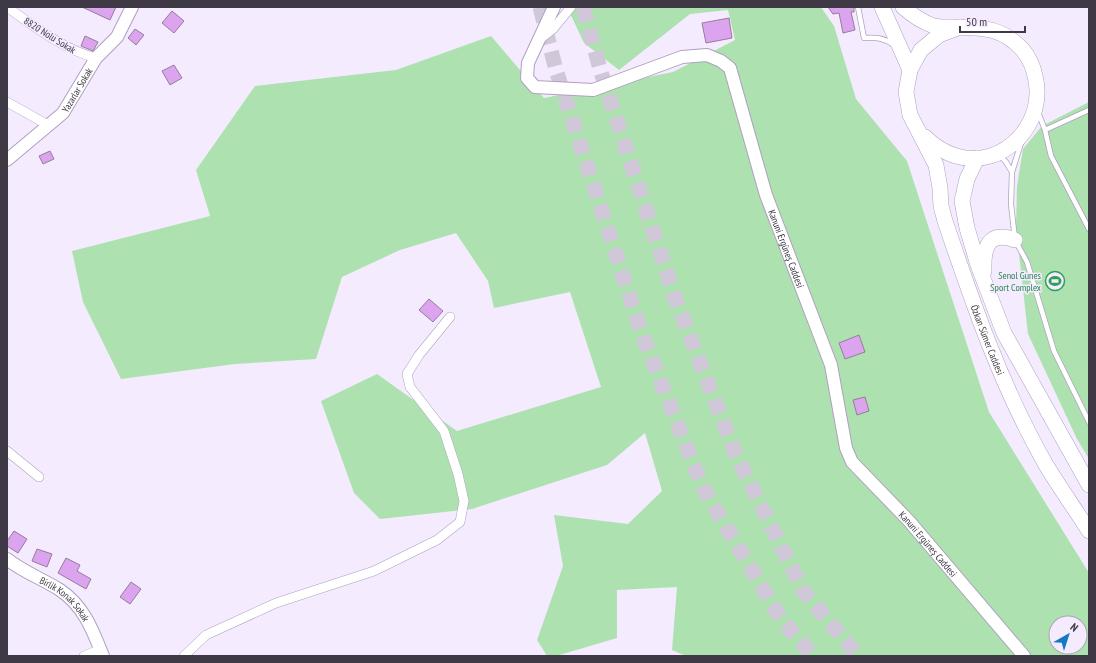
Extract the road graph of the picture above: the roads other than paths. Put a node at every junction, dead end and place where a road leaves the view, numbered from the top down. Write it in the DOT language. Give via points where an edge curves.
graph roads {
  1 [pos="7,7"];
  2 [pos="132,7"];
  3 [pos="554,7"];
  4 [pos="571,7"];
  5 [pos="858,7"];
  6 [pos="882,7"];
  7 [pos="903,7"];
  8 [pos="960,27"];
  9 [pos="539,40"];
  10 [pos="903,52"];
  11 [pos="96,58"];
  12 [pos="910,70"];
  13 [pos="7,102"];
  14 [pos="1036,108"];
  15 [pos="1089,110"];
  16 [pos="48,125"];
  17 [pos="1045,130"];
  18 [pos="922,134"];
  19 [pos="1023,134"];
  20 [pos="997,153"];
  21 [pos="977,158"];
  22 [pos="7,160"];
  23 [pos="1012,172"];
  24 [pos="1089,230"];
  25 [pos="1015,240"];
  26 [pos="984,280"];
  27 [pos="450,317"];
  28 [pos="1089,422"];
  29 [pos="7,451"];
  30 [pos="39,477"];
  31 [pos="1089,485"];
  32 [pos="1089,531"];
  33 [pos="7,559"];
  34 [pos="102,653"];
  35 [pos="84,656"];
  36 [pos="184,656"];
  37 [pos="1024,656"];
  1 -- 11 [label="street, 8820 Nolu Sokak" via="80,54"];
  2 -- 11 [label="street, Yazarlar Sokak" via="117,37"];
  3 -- 9 [label="street, Kanuni Ergüneş Caddesi"];
  4 -- 9 [label="street" via="553,29"];
  5 -- 10 [label="lane" via="864,38 886,40"];
  6 -- 10 [label="main road"];
  7 -- 8 [label="main road, Özkan Sümer Caddesi" via="920,20 935,26"];
  8 -- 12 [label="main road, Özkan Sümer Caddesi" via="939,35 921,50"];
  8 -- 14 [label="main road, Özkan Sümer Caddesi" via="990,29 1005,35 1022,49 1033,67 1037,80"];
  9 -- 37 [label="street, Kanuni Ergüneş Caddesi" via="528,63 527,78 535,87 543,89 593,90 682,57 707,55 730,68 766,195 831,365 846,448 852,462 909,521"];
  10 -- 12 [label="main road"];
  11 -- 16 [label="street, Yazarlar Sokak" via="63,113"];
  12 -- 18 [label="main road, Özkan Sümer Caddesi" via="906,92 910,115"];
  13 -- 16 [label="street"];
  14 -- 17 [label="lane"];
  14 -- 19 [label="main road, Özkan Sümer Caddesi" via="1029,127"];
  15 -- 17 [label="lane"];
  16 -- 22 [label="street, Yazarlar Sokak"];
  17 -- 24 [label="lane" via="1051,156"];
  18 -- 21 [label="main road, Özkan Sümer Caddesi" via="937,148 956,156"];
  18 -- 32 [label="main road, Özkan Sümer Caddesi" via="936,165 941,206 974,309 1004,381 1046,464"];
  19 -- 20 [label="main road, Özkan Sümer Caddesi" via="1015,143"];
  19 -- 23 [label="lane"];
  20 -- 21 [label="main road, Özkan Sümer Caddesi"];
  20 -- 23 [label="lane"];
  21 -- 26 [label="main road, Özkan Sümer Caddesi" via="967,178 962,201 967,228"];
  23 -- 25 [label="lane" via="1011,204"];
  25 -- 26 [label="main road" via="1004,236 987,244"];
  25 -- 28 [label="lane" via="1027,262 1054,351"];
  26 -- 31 [label="main road, Özkan Sümer Caddesi" via="1004,333"];
  27 -- 36 [label="street" via="407,374 410,387 444,431 464,501 460,522 437,540 374,571 276,603 206,635"];
  29 -- 30 [label="street"];
  33 -- 34 [label="street, Birlik Konak Sokak" via="61,591 80,609 91,625"];
  34 -- 35 [label="street"];
}
